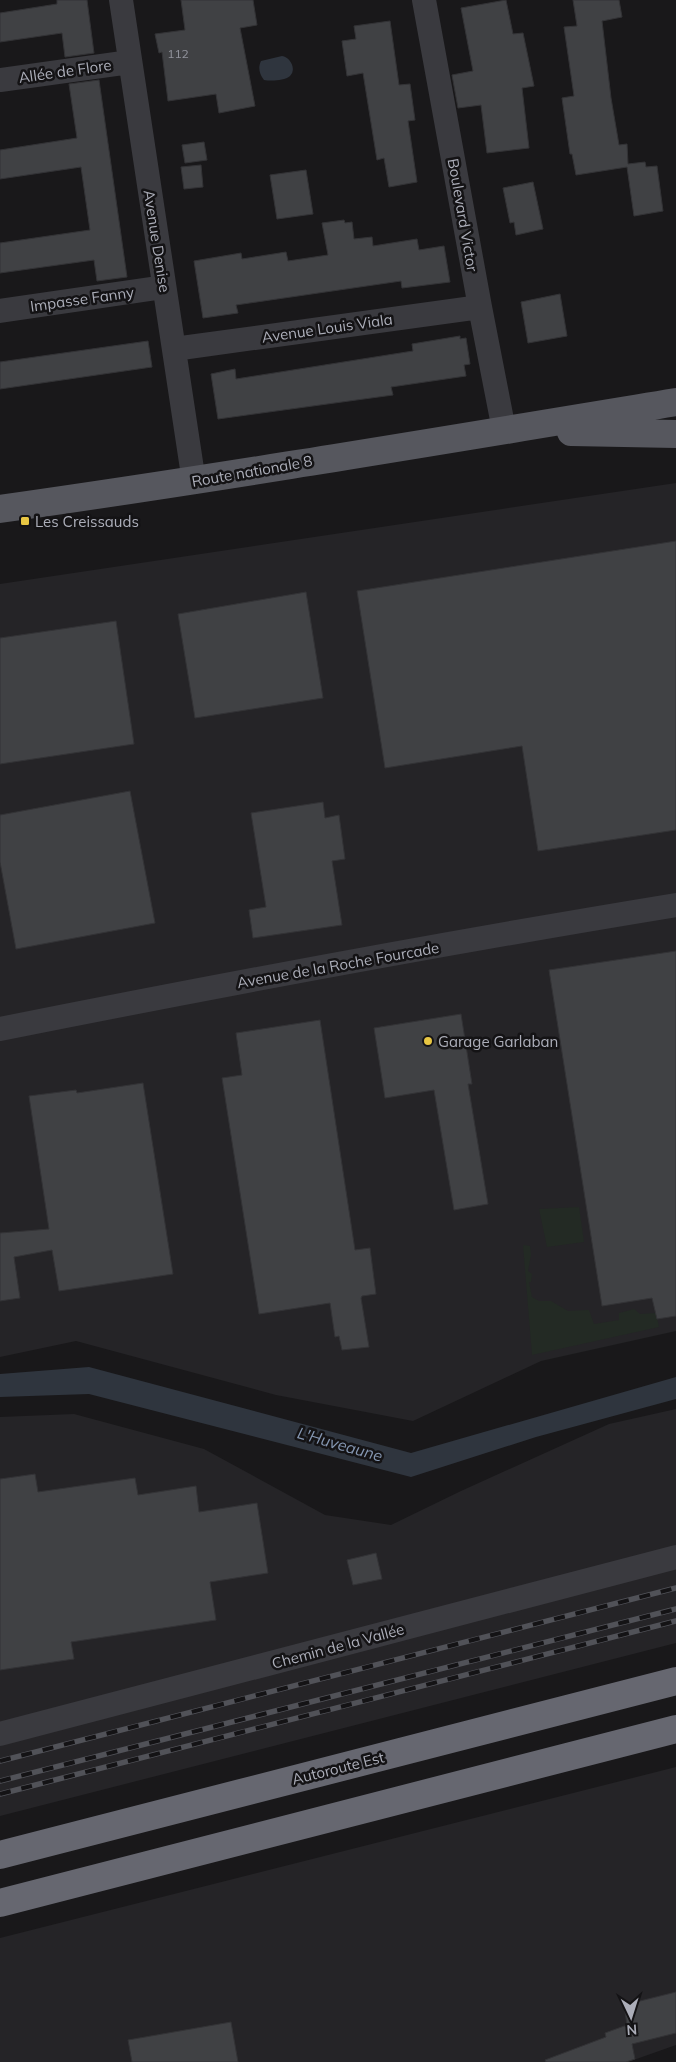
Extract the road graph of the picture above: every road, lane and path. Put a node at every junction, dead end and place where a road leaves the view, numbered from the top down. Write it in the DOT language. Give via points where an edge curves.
graph roads {
  1 [pos="121,0"];
  2 [pos="424,0"];
  3 [pos="130,62"];
  4 [pos="0,80"];
  5 [pos="164,286"];
  6 [pos="480,307"];
  7 [pos="0,311"];
  8 [pos="174,349"];
  9 [pos="676,402"];
  10 [pos="504,430"];
  11 [pos="676,434"];
  12 [pos="194,482"];
  13 [pos="0,509"];
  14 [pos="676,904"];
  15 [pos="0,1029"];
  16 [pos="676,1557"];
  17 [pos="676,1681"];
  18 [pos="676,1729"];
  19 [pos="0,1734"];
  20 [pos="0,1855"];
  21 [pos="0,1903"];
  1 -- 3 [label="street, Avenue Denise"];
  2 -- 6 [label="street, Boulevard Victor"];
  3 -- 4 [label="street, Allée de Flore"];
  3 -- 5 [label="street, Avenue Denise"];
  5 -- 7 [label="street, Impasse Fanny"];
  5 -- 8 [label="street, Avenue Denise"];
  6 -- 8 [label="street, Avenue Louis Viala"];
  6 -- 10 [label="street, Boulevard Victor"];
  8 -- 12 [label="street, Avenue Denise"];
  9 -- 10 [label="main road"];
  10 -- 11 [label="main road"];
  10 -- 12 [label="main road, Route nationale 8"];
  12 -- 13 [label="main road, Route nationale 8"];
  14 -- 15 [label="street, Avenue de la Roche Fourcade"];
  16 -- 19 [label="street, Chemin de la Vallée"];
  17 -- 20 [label="highway, Autoroute Est"];
  18 -- 21 [label="highway"];
}
